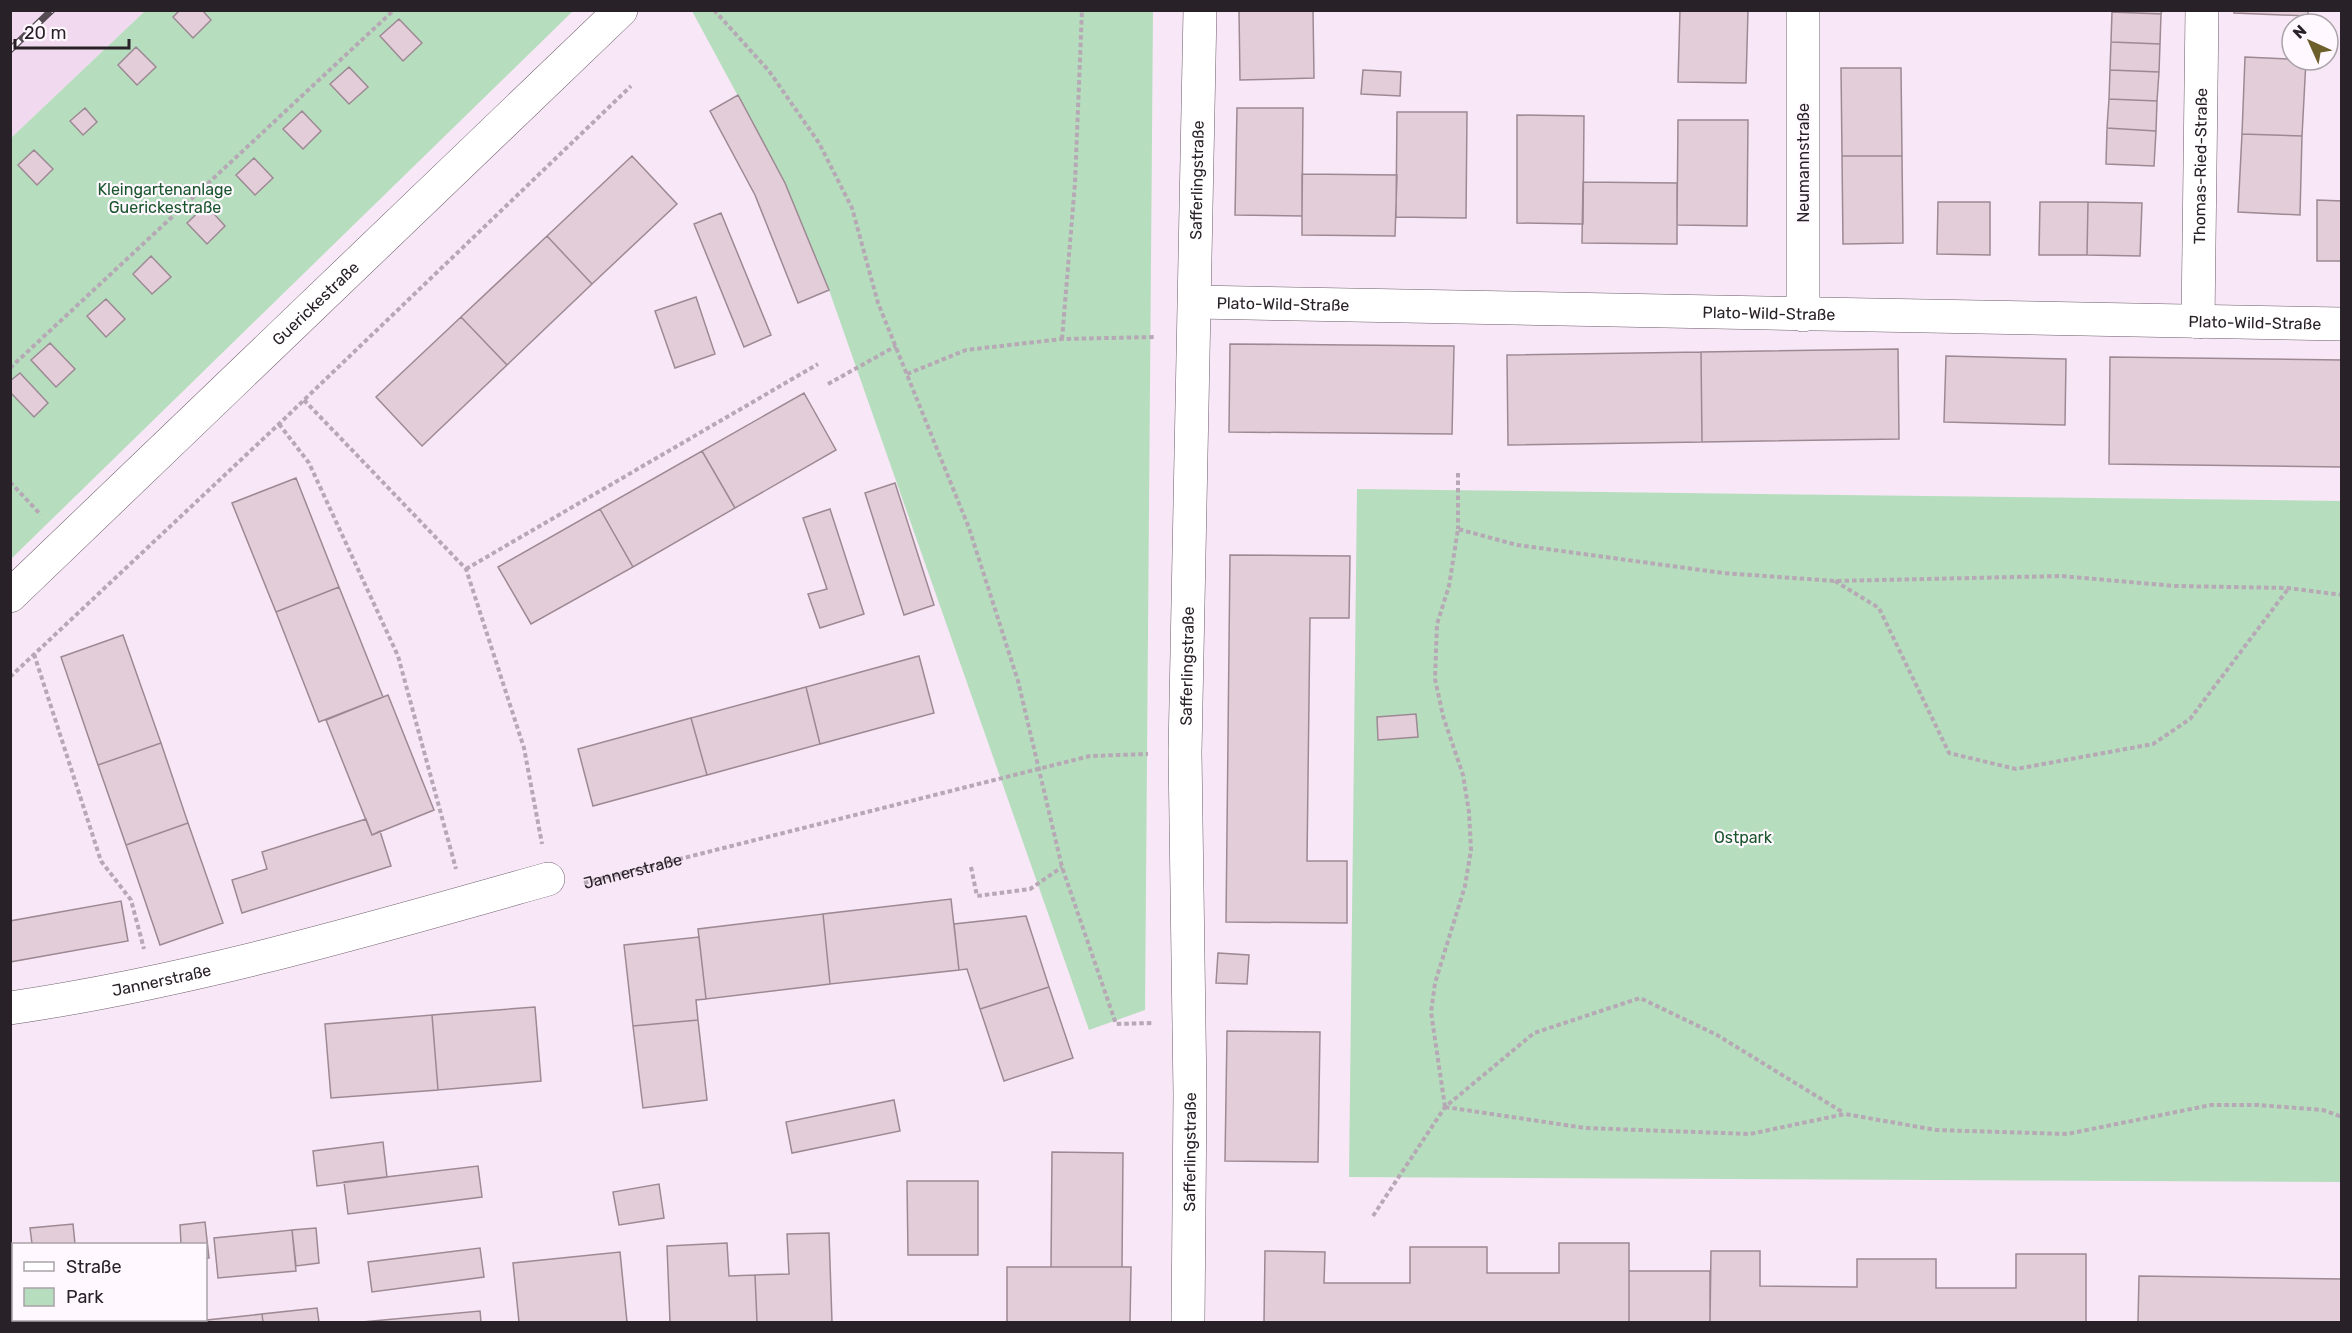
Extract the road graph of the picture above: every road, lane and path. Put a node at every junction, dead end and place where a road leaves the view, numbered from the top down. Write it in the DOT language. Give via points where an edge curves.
graph roads {
  1 [pos="394,10"];
  2 [pos="621,10"];
  3 [pos="714,10"];
  4 [pos="1082,10"];
  5 [pos="1200,10"];
  6 [pos="1803,10"];
  7 [pos="2202,10"];
  8 [pos="631,86"];
  9 [pos="1196,302"];
  10 [pos="1803,315"];
  11 [pos="2198,322"];
  12 [pos="2342,324"];
  13 [pos="1195,336"];
  14 [pos="1062,339"];
  15 [pos="896,346"];
  16 [pos="818,364"];
  17 [pos="10,368"];
  18 [pos="907,374"];
  19 [pos="828,384"];
  20 [pos="304,400"];
  21 [pos="279,424"];
  22 [pos="1458,473"];
  23 [pos="10,482"];
  24 [pos="1458,529"];
  25 [pos="66,542"];
  26 [pos="466,569"];
  27 [pos="1835,581"];
  28 [pos="2288,588"];
  29 [pos="2342,595"];
  30 [pos="10,596"];
  31 [pos="34,654"];
  32 [pos="10,677"];
  33 [pos="1185,752"];
  34 [pos="1039,769"];
  35 [pos="971,867"];
  36 [pos="1062,867"];
  37 [pos="548,879"];
  38 [pos="464,903"];
  39 [pos="153,982"];
  40 [pos="10,1008"];
  41 [pos="1189,1022"];
  42 [pos="1445,1107"];
  43 [pos="1845,1114"];
  44 [pos="2342,1117"];
  45 [pos="1373,1216"];
  46 [pos="1188,1323"];
  1 -- 17 [label="path"];
  2 -- 25 [label="street, Guerickestraße"];
  3 -- 15 [label="path" via="769,70 819,143 852,208 878,303"];
  4 -- 14 [label="path" via="1075,183"];
  5 -- 9 [label="street, Safferlingstraße"];
  6 -- 10 [label="street, Neumannstraße"];
  7 -- 11 [label="street, Thomas-Ried-Straße"];
  8 -- 20 [label="path"];
  9 -- 10 [label="street, Plato-Wild-Straße"];
  9 -- 13 [label="street, Safferlingstraße"];
  10 -- 11 [label="street, Plato-Wild-Straße"];
  11 -- 12 [label="street, Plato-Wild-Straße"];
  13 -- 14 [label="path"];
  13 -- 33 [label="street, Safferlingstraße"];
  14 -- 18 [label="path" via="966,350"];
  15 -- 18 [label="path"];
  15 -- 19 [label="path"];
  16 -- 26 [label="path"];
  18 -- 34 [label="path" via="969,528 1018,681"];
  20 -- 21 [label="path"];
  20 -- 26 [label="path"];
  21 -- 31 [label="path"];
  21 -- 38 [label="path" via="309,463 398,656"];
  22 -- 24 [label="path"];
  23 -- 25 [label="path"];
  24 -- 27 [label="path" via="1528,547 1723,573"];
  24 -- 42 [label="path" via="1449,586 1437,624 1435,679 1463,775 1471,850 1465,886 1435,983 1431,1012"];
  25 -- 30 [label="street, Guerickestraße"];
  26 -- 37 [label="path" via="524,748"];
  27 -- 28 [label="path" via="2061,576 2175,586"];
  27 -- 28 [label="path" via="1879,608 1949,753 2016,769 2152,744 2190,719"];
  28 -- 29 [label="path"];
  31 -- 32 [label="path"];
  31 -- 39 [label="path" via="101,861 131,900"];
  33 -- 34 [label="path, Jannerstraße" via="1090,756"];
  33 -- 41 [label="street, Safferlingstraße"];
  34 -- 36 [label="path"];
  34 -- 37 [label="path, Jannerstraße" via="589,883"];
  35 -- 36 [label="path" via="977,896 1030,889"];
  36 -- 41 [label="path" via="1116,1023"];
  37 -- 38 [label="street, Jannerstraße"];
  38 -- 39 [label="street, Jannerstraße" via="305,947"];
  39 -- 40 [label="street, Jannerstraße"];
  41 -- 46 [label="street, Safferlingstraße"];
  42 -- 43 [label="path" via="1585,1128 1750,1134"];
  42 -- 43 [label="path" via="1534,1033 1640,998 1717,1035"];
  42 -- 45 [label="path"];
  43 -- 44 [label="path" via="1936,1130 2067,1134 2211,1106 2323,1110"];
}
